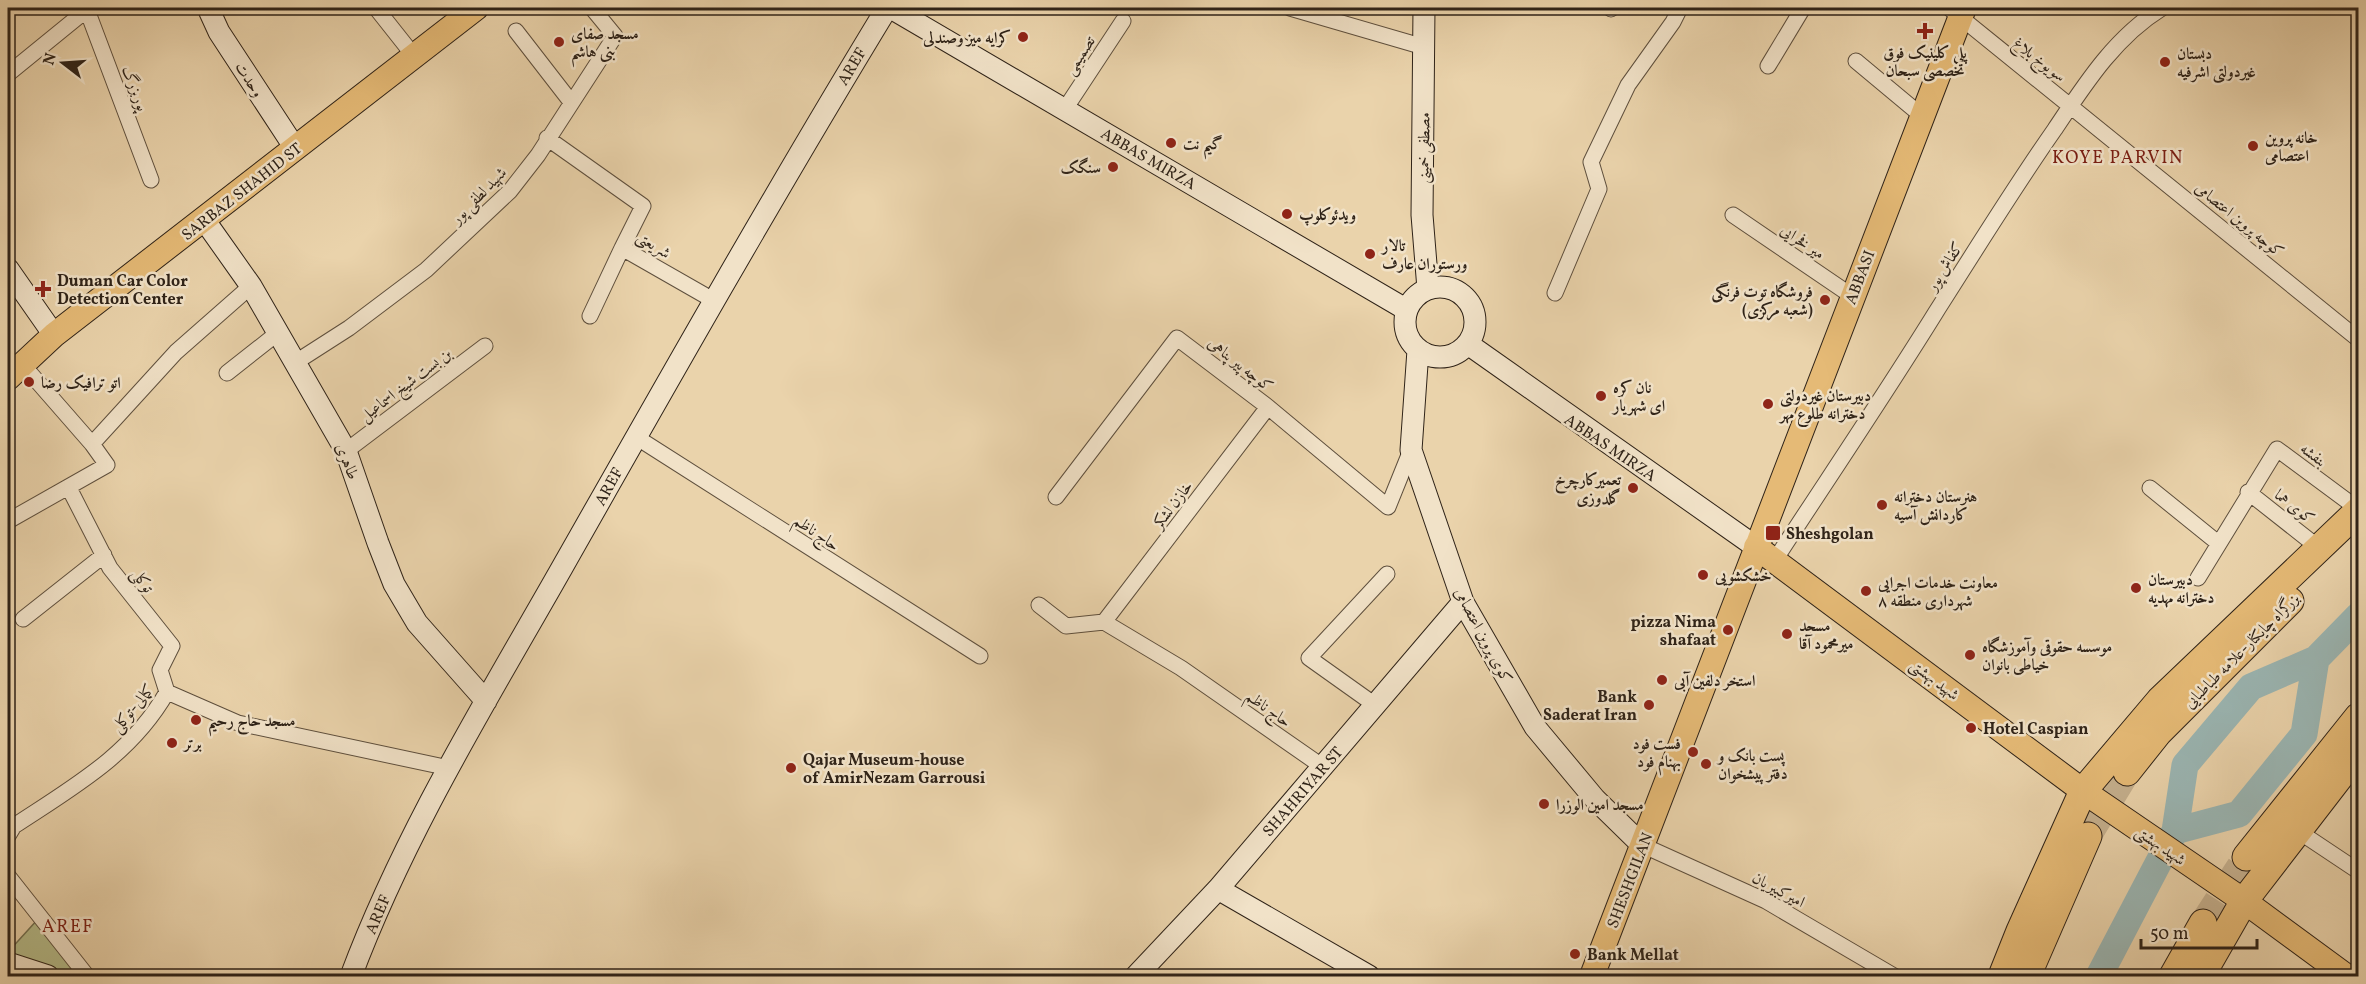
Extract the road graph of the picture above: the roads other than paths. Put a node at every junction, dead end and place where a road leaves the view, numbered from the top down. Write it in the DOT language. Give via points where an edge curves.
graph roads {
  1 [pos="208,8"];
  2 [pos="376,8"];
  3 [pos="476,8"];
  4 [pos="592,8"];
  5 [pos="889,8"];
  6 [pos="1290,8"];
  7 [pos="1425,8"];
  8 [pos="1680,8"];
  9 [pos="1803,8"];
  10 [pos="2162,8"];
  11 [pos="88,9"];
  12 [pos="1958,11"];
  13 [pos="1123,21"];
  14 [pos="516,31"];
  15 [pos="1424,47"];
  16 [pos="414,56"];
  17 [pos="1856,61"];
  18 [pos="1768,66"];
  19 [pos="8,74"];
  20 [pos="571,102"];
  21 [pos="2070,106"];
  22 [pos="1065,109"];
  23 [pos="1922,116"];
  24 [pos="547,138"];
  25 [pos="295,148"];
  26 [pos="151,180"];
  27 [pos="1733,215"];
  28 [pos="205,221"];
  29 [pos="622,249"];
  30 [pos="8,269"];
  31 [pos="251,286"];
  32 [pos="1428,289"];
  33 [pos="1555,293"];
  34 [pos="1852,296"];
  35 [pos="713,300"];
  36 [pos="1407,310"];
  37 [pos="590,316"];
  38 [pos="279,332"];
  39 [pos="54,335"];
  40 [pos="2358,339"];
  41 [pos="1468,345"];
  42 [pos="485,346"];
  43 [pos="1418,350"];
  44 [pos="296,362"];
  45 [pos="15,371"];
  46 [pos="227,373"];
  47 [pos="1268,407"];
  48 [pos="636,437"];
  49 [pos="92,444"];
  50 [pos="346,450"];
  51 [pos="1411,450"];
  52 [pos="69,488"];
  53 [pos="2150,488"];
  54 [pos="2248,492"];
  55 [pos="1056,497"];
  56 [pos="2358,510"];
  57 [pos="8,521"];
  58 [pos="2358,533"];
  59 [pos="2218,543"];
  60 [pos="2319,549"];
  61 [pos="1765,554"];
  62 [pos="104,555"];
  63 [pos="1387,574"];
  64 [pos="2198,578"];
  65 [pos="1463,602"];
  66 [pos="1039,605"];
  67 [pos="23,619"];
  68 [pos="1104,622"];
  69 [pos="980,656"];
  70 [pos="167,692"];
  71 [pos="486,701"];
  72 [pos="1375,705"];
  73 [pos="2358,717"];
  74 [pos="2358,753"];
  75 [pos="1323,766"];
  76 [pos="449,768"];
  77 [pos="2127,771"];
  78 [pos="2083,791"];
  79 [pos="2112,812"];
  80 [pos="2298,831"];
  81 [pos="8,836"];
  82 [pos="2088,836"];
  83 [pos="1642,845"];
  84 [pos="2246,858"];
  85 [pos="2358,871"];
  86 [pos="8,876"];
  87 [pos="1218,890"];
  88 [pos="2244,902"];
  89 [pos="2203,923"];
  90 [pos="8,963"];
  91 [pos="48,976"];
  92 [pos="87,976"];
  93 [pos="352,976"];
  94 [pos="1136,976"];
  95 [pos="1369,976"];
  96 [pos="1592,976"];
  97 [pos="1894,976"];
  98 [pos="2002,976"];
  99 [pos="2027,976"];
  100 [pos="2173,976"];
  101 [pos="2201,976"];
  102 [pos="2346,976"];
  1 -- 25 [label="main road, وحدت" via="219,32"];
  2 -- 16 [label="street"];
  3 -- 16 [label="main road, SARBAZ SHAHID ST"];
  4 -- 20 [label="street, شهید لطفی پور" via="615,36"];
  5 -- 22 [label="main road, ABBAS MIRZA"];
  5 -- 35 [label="main road, AREF"];
  6 -- 15 [label="street"];
  7 -- 15 [label="main road, مصطفی خمینی"];
  8 -- 33 [label="street" via="1628,85 1591,162 1599,189"];
  9 -- 18 [label="street"];
  10 -- 21 [label="street, کفاش پور" via="2134,28"];
  11 -- 19 [label="street"];
  11 -- 26 [label="street, پوربزرگ"];
  12 -- 21 [label="street, سویوخ بلاغ"];
  12 -- 23 [label="main road, ABBASI"];
  13 -- 22 [label="street, تصمیمی"];
  14 -- 20 [label="street"];
  15 -- 32 [label="main road, مصطفی خمینی" via="1422,215"];
  16 -- 25 [label="main road, SARBAZ SHAHID ST"];
  17 -- 23 [label="street"];
  20 -- 24 [label="street, شهید لطفی پور"];
  21 -- 40 [label="street, کوچه پروین اعتصامی"];
  21 -- 61 [label="street, کفاش پور" via="1995,216 1936,313"];
  22 -- 36 [label="main road, ABBAS MIRZA"];
  23 -- 34 [label="main road, ABBASI"];
  24 -- 29 [label="street, شریعتی" via="643,206"];
  24 -- 44 [label="street, شهید لطفی پور" via="510,191 442,255 349,328"];
  25 -- 28 [label="main road, SARBAZ SHAHID ST"];
  27 -- 34 [label="street, میر فخرایی"];
  28 -- 31 [label="main road, طاهری"];
  28 -- 39 [label="main road, SARBAZ SHAHID ST"];
  29 -- 35 [label="street, شریعتی"];
  29 -- 37 [label="street"];
  30 -- 39 [label="main road"];
  31 -- 38 [label="main road, طاهری"];
  31 -- 49 [label="street" via="176,352"];
  32 -- 36 [label="main road" via="1415,297"];
  32 -- 41 [label="main road" via="1450,288 1469,301 1476,323"];
  34 -- 61 [label="main road, ABBASI"];
  35 -- 48 [label="main road, AREF"];
  36 -- 43 [label="main road" via="1407,333"];
  38 -- 44 [label="main road, طاهری"];
  38 -- 46 [label="street"];
  39 -- 45 [label="main road, SARBAZ SHAHID ST"];
  41 -- 43 [label="main road" via="1440,358"];
  41 -- 61 [label="main road, ABBAS MIRZA"];
  42 -- 50 [label="street, بن بست شیخ اسماعیل"];
  43 -- 51 [label="main road, کوی پروین اعتصامی"];
  44 -- 50 [label="main road, طاهری"];
  45 -- 49 [label="street"];
  47 -- 51 [label="street, کوچه پیر پناهی" via="1388,507"];
  47 -- 55 [label="street, کوچه پیر پناهی" via="1178,338"];
  47 -- 68 [label="street, خازن لشکر"];
  48 -- 69 [label="street, حاج ناظم"];
  48 -- 71 [label="main road, AREF"];
  49 -- 52 [label="street" via="107,465"];
  50 -- 71 [label="main road, طاهری" via="394,584 417,623"];
  51 -- 65 [label="main road, کوی پروین اعتصامی"];
  52 -- 57 [label="street"];
  52 -- 62 [label="street, توکلی"];
  53 -- 59 [label="street"];
  54 -- 56 [label="street, بنفشه" via="2277,449"];
  54 -- 59 [label="street"];
  54 -- 60 [label="street, کوی هما"];
  56 -- 60 [label="highway"];
  58 -- 77 [label="highway, بزرگراه چایکنار-علامه طباطبایی" via="2158,733"];
  59 -- 64 [label="street"];
  60 -- 78 [label="highway" via="2160,700"];
  61 -- 78 [label="main road, شهید بهشتى"];
  61 -- 83 [label="main road, SHESHGILAN"];
  62 -- 67 [label="street"];
  62 -- 70 [label="street, توکلی" via="172,646 160,670"];
  63 -- 72 [label="street" via="1309,658"];
  65 -- 72 [label="main road, SHAHRIYAR ST"];
  65 -- 83 [label="main road, کوی پروین اعتصامی" via="1535,727 1596,799"];
  66 -- 68 [label="street" via="1066,626"];
  68 -- 75 [label="street, حاج ناظم" via="1180,668"];
  70 -- 76 [label="street, کمالی-توکلی" via="238,723"];
  70 -- 81 [label="street, کمالی-توکلی" via="156,711 106,765 14,826"];
  71 -- 76 [label="main road, AREF"];
  72 -- 75 [label="main road, SHAHRIYAR ST"];
  73 -- 84 [label="highway"];
  74 -- 80 [label="highway"];
  75 -- 87 [label="main road, SHAHRIYAR ST"];
  76 -- 93 [label="main road, AREF" via="403,852"];
  78 -- 79 [label="main road, شهید بهشتى"];
  78 -- 98 [label="highway"];
  79 -- 88 [label="main road, شهید بهشتی"];
  80 -- 85 [label="street"];
  80 -- 88 [label="highway"];
  82 -- 99 [label="highway"];
  83 -- 96 [label="main road, SHESHGILAN"];
  83 -- 97 [label="street, امیرکبیریان" via="1767,901"];
  86 -- 92 [label="street"];
  87 -- 94 [label="main road, SHAHRIYAR ST"];
  87 -- 95 [label="main road"];
  88 -- 101 [label="highway"];
  88 -- 102 [label="main road, شهید بهشتی"];
  89 -- 100 [label="highway"];
  90 -- 91 [label="main road"];
}
